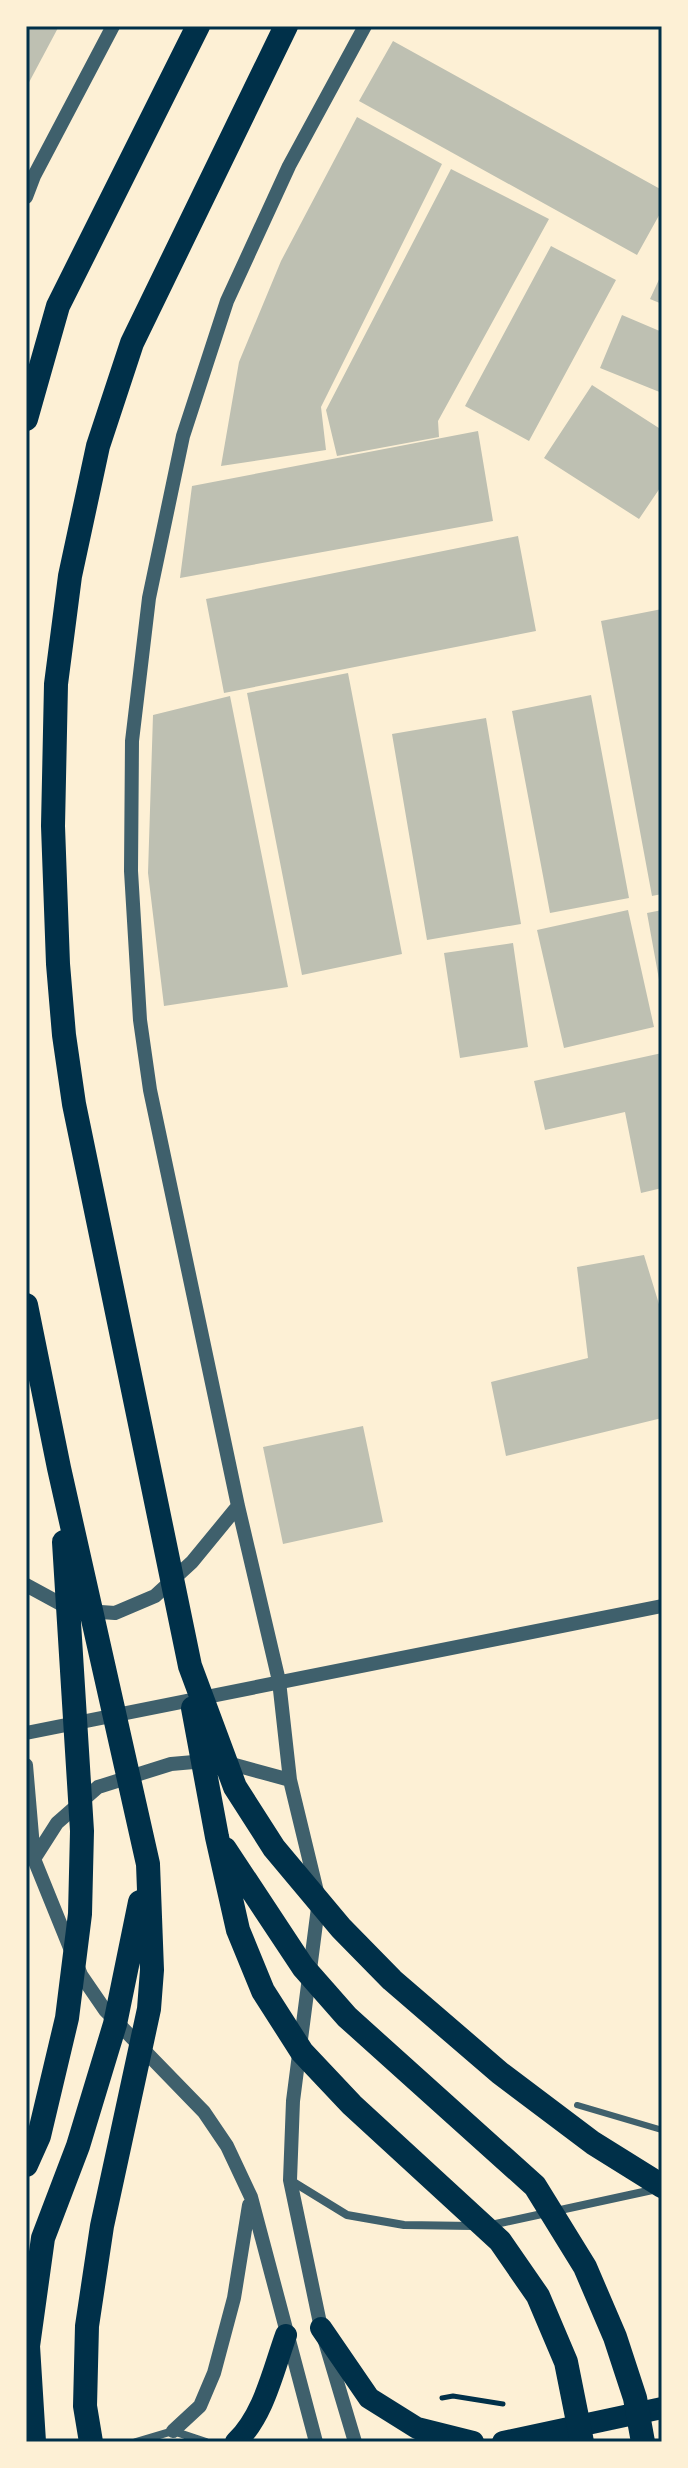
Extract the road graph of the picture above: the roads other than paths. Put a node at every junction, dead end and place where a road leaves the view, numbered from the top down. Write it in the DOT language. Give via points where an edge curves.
graph roads {
  1 [pos="113,26"];
  2 [pos="198,26"];
  3 [pos="286,26"];
  4 [pos="365,26"];
  5 [pos="26,197"];
  6 [pos="26,419"];
  7 [pos="26,1305"];
  8 [pos="146,1450"];
  9 [pos="59,1468"];
  10 [pos="238,1506"];
  11 [pos="26,1585"];
  12 [pos="662,1606"];
  13 [pos="279,1681"];
  14 [pos="26,1733"];
  15 [pos="26,1765"];
  16 [pos="290,1780"];
  17 [pos="217,1837"];
  18 [pos="34,1859"];
  19 [pos="148,1864"];
  20 [pos="577,2105"];
  21 [pos="662,2130"];
  22 [pos="26,2165"];
  23 [pos="290,2180"];
  24 [pos="662,2187"];
  25 [pos="251,2197"];
  26 [pos="321,2328"];
  27 [pos="286,2335"];
  28 [pos="662,2408"];
  29 [pos="173,2431"];
  30 [pos="34,2442"];
  31 [pos="91,2442"];
  32 [pos="136,2442"];
  33 [pos="206,2442"];
  34 [pos="236,2442"];
  35 [pos="316,2442"];
  36 [pos="355,2442"];
  37 [pos="473,2442"];
  38 [pos="503,2442"];
  39 [pos="582,2442"];
  40 [pos="643,2442"];
  1 -- 5 [label="street"];
  2 -- 6 [label="highway" via="58,306"];
  3 -- 8 [label="highway" via="132,343 98,446 70,576 56,684 53,826 64,1035"];
  4 -- 10 [label="street" via="289,166 227,301 183,436 149,598 132,741 131,871 140,1020 150,1090"];
  7 -- 9 [label="highway"];
  8 -- 17 [label="highway"];
  8 -- 24 [label="highway" via="190,1666 235,1787 274,1848 392,1980 500,2073"];
  9 -- 19 [label="highway"];
  9 -- 22 [label="highway" via="82,1831 80,1914 67,2018 39,2136"];
  10 -- 11 [label="street" via="192,1562 155,1596 115,1613 72,1610"];
  10 -- 13 [label="street"];
  12 -- 13 [label="street"];
  13 -- 14 [label="street"];
  13 -- 16 [label="street"];
  15 -- 18 [label="street"];
  16 -- 18 [label="street" via="217,1760 141,1773 98,1787 57,1823"];
  16 -- 23 [label="street" via="319,1900 293,2101"];
  17 -- 39 [label="highway" via="238,1930 263,1991 302,2052 352,2105 500,2241 538,2296 566,2362"];
  17 -- 40 [label="highway" via="303,1967 347,2017 535,2186 585,2267 609,2323 635,2398"];
  18 -- 25 [label="street" via="81,1975 105,2010 204,2112"];
  19 -- 30 [label="highway" via="115,2024 43,2238 28,2346"];
  19 -- 31 [label="highway" via="149,2009 102,2226 87,2326 85,2406"];
  20 -- 21 [label="lane"];
  23 -- 24 [label="street" via="347,2215 404,2225 504,2224"];
  23 -- 26 [label="street"];
  25 -- 27 [label="street"];
  25 -- 29 [label="street" via="234,2298 214,2373 200,2406"];
  26 -- 36 [label="street"];
  26 -- 37 [label="highway" via="369,2398 417,2428"];
  27 -- 34 [label="highway" via="263,2401"];
  27 -- 35 [label="street"];
  28 -- 38 [label="highway"];
  29 -- 32 [label="street"];
  29 -- 33 [label="street"];
}
